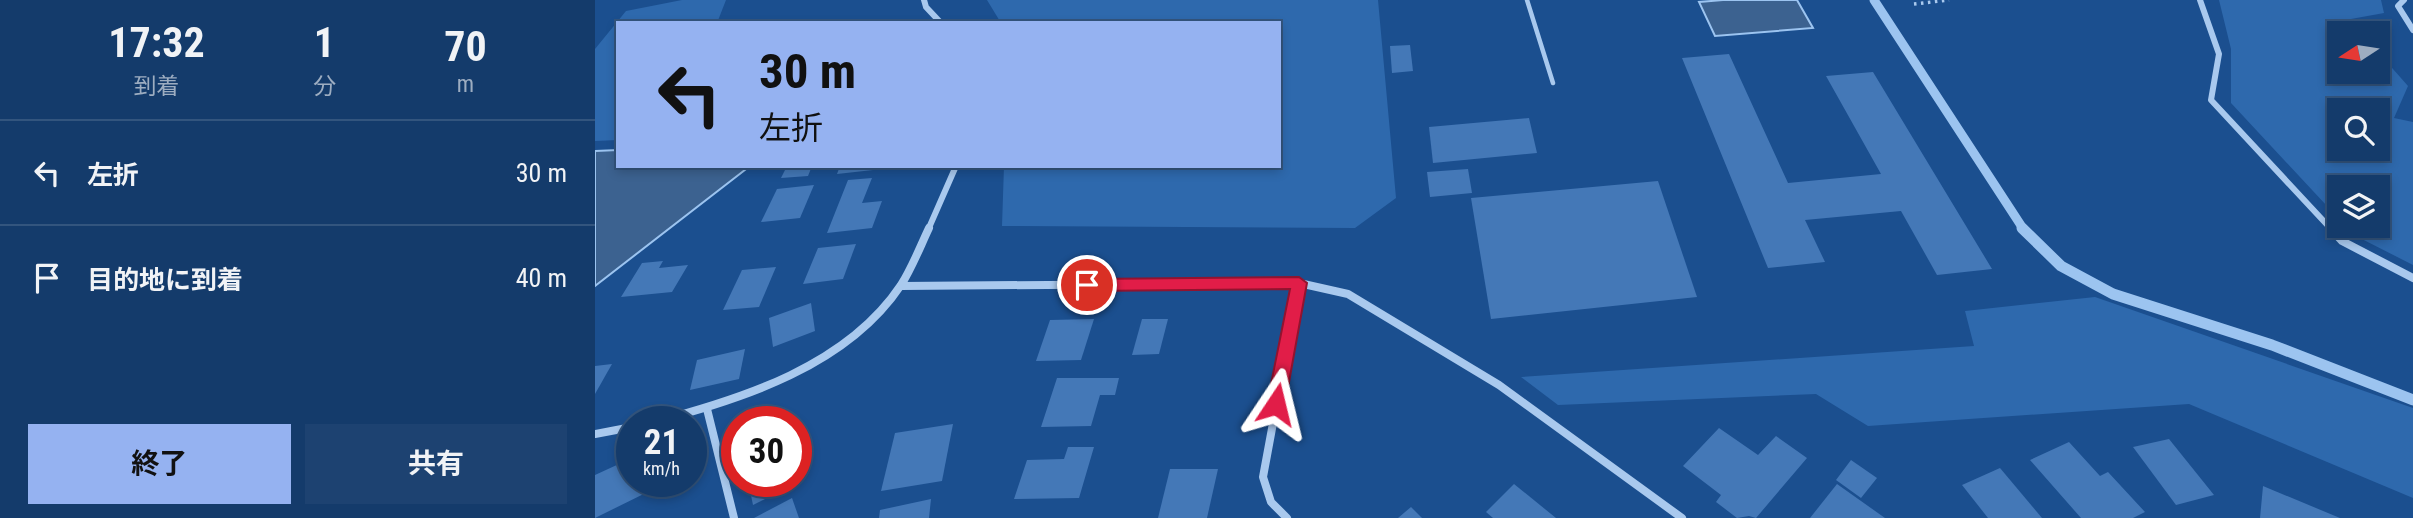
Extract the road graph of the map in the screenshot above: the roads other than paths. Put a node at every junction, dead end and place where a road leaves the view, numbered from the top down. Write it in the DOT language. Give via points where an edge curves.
graph roads {
  1 [pos="924,0"];
  2 [pos="1527,0"];
  3 [pos="2200,0"];
  4 [pos="2404,0"];
  5 [pos="939,21"];
  6 [pos="2413,30"];
  7 [pos="1553,83"];
  8 [pos="955,168"];
  9 [pos="2413,278"];
  10 [pos="1299,283"];
  11 [pos="901,286"];
  12 [pos="707,409"];
  13 [pos="616,430"];
  14 [pos="595,434"];
  15 [pos="734,518"];
  16 [pos="1287,518"];
  17 [pos="1682,518"];
  1 -- 5 [label="street"];
  2 -- 7 [label="lane"];
  3 -- 9 [label="street" via="2219,54 2211,100 2342,241"];
  4 -- 6 [label="street" via="2398,6"];
  8 -- 11 [label="street"];
  10 -- 11 [label="street"];
  10 -- 16 [label="street" via="1263,477 1271,502"];
  10 -- 17 [label="street" via="1348,295 1499,385"];
  11 -- 12 [label="street" via="864,326 811,363 760,390"];
  12 -- 15 [label="street"];
  13 -- 14 [label="street"];
}
